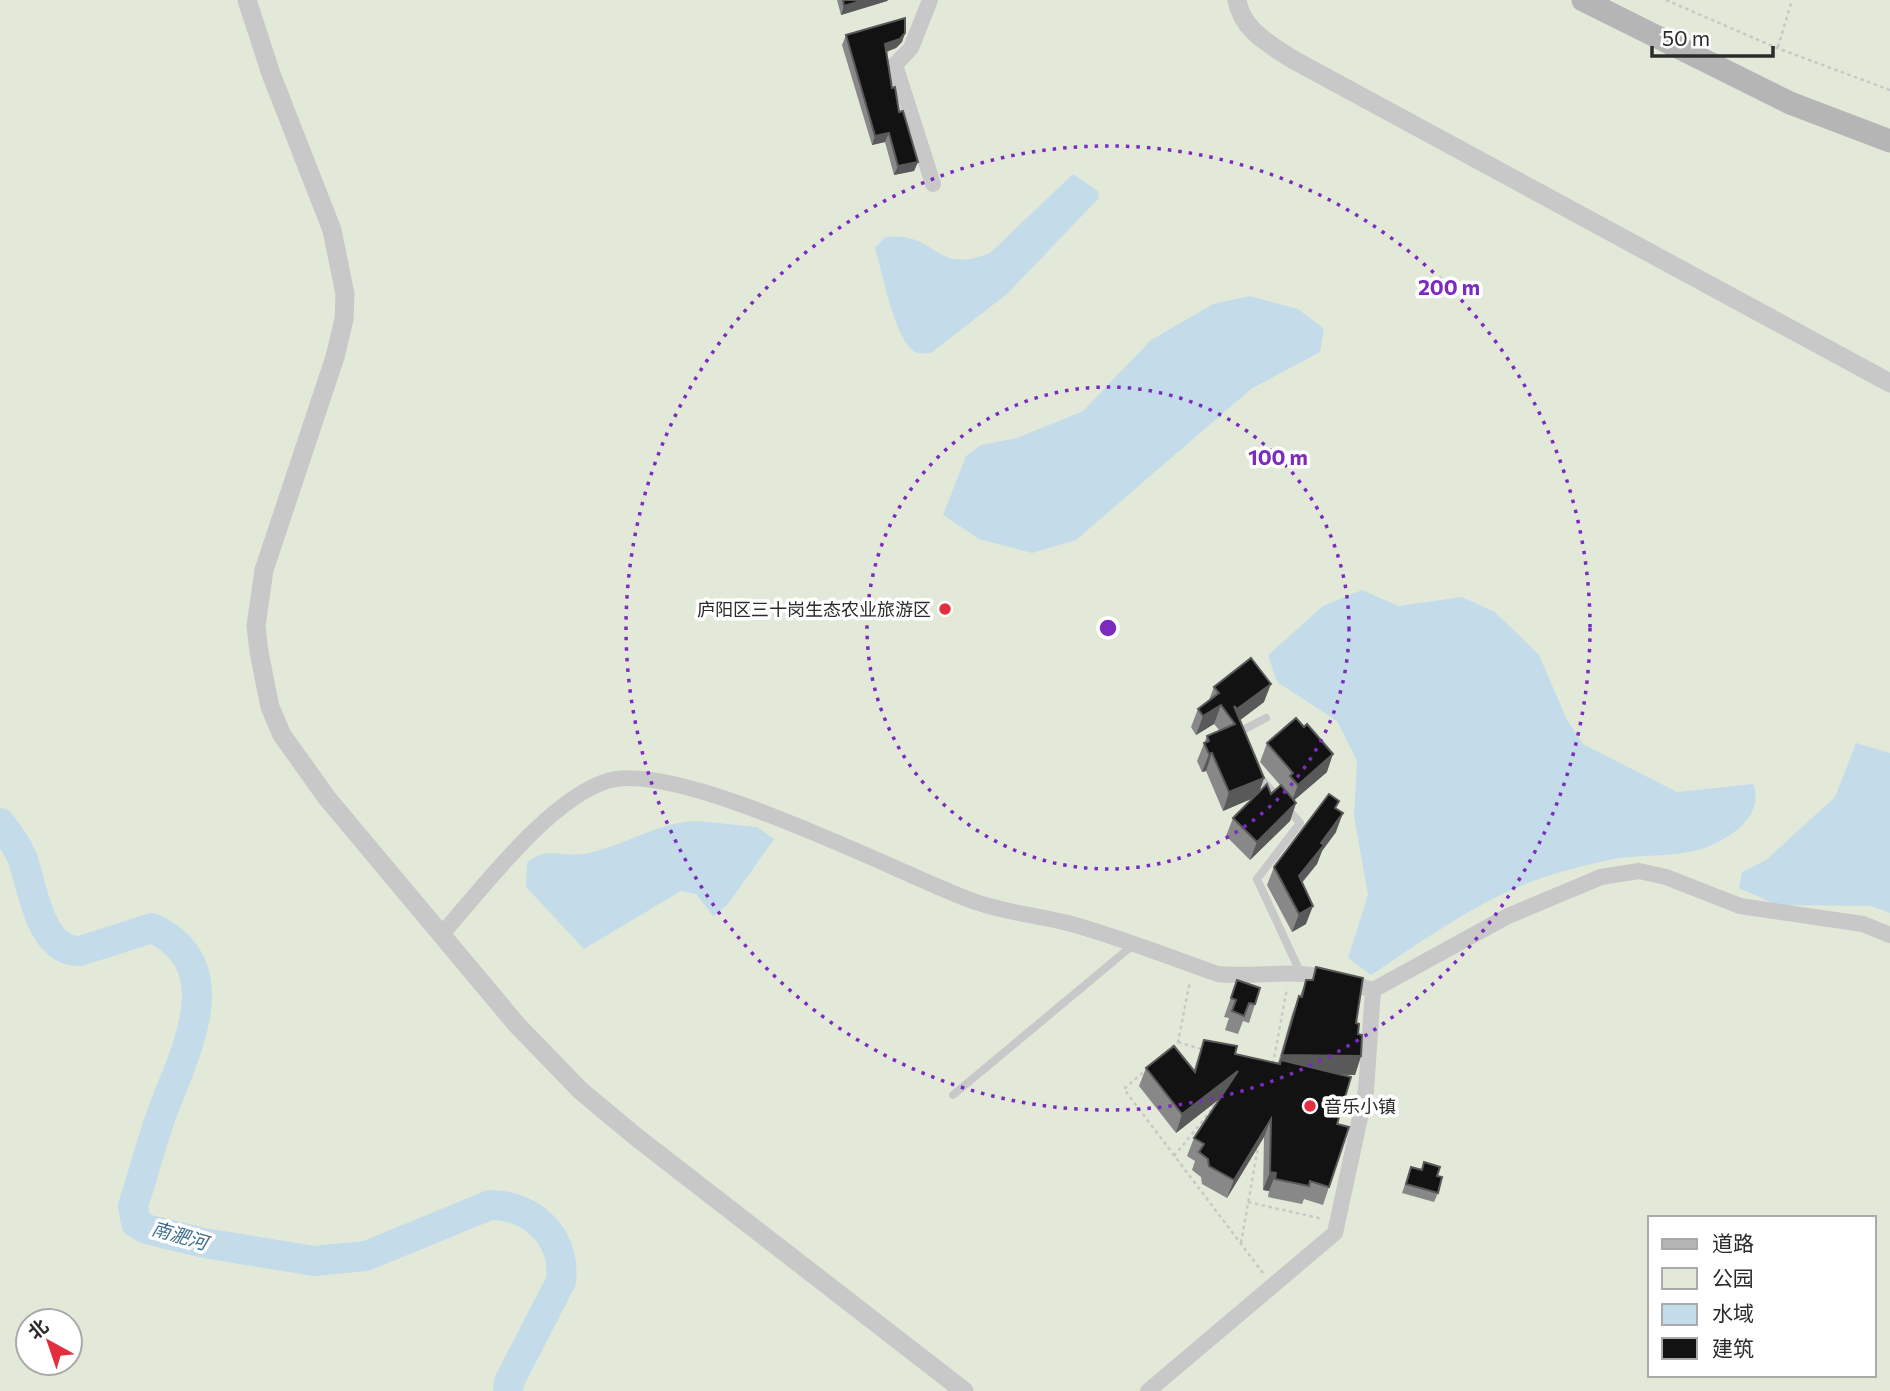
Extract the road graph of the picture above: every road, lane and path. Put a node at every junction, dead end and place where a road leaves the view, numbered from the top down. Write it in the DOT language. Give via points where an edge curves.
graph roads {
  1 [pos="247,0"];
  2 [pos="930,0"];
  3 [pos="1237,0"];
  4 [pos="1583,0"];
  5 [pos="1666,0"];
  6 [pos="1792,0"];
  7 [pos="1777,48"];
  8 [pos="1890,90"];
  9 [pos="1890,141"];
  10 [pos="933,184"];
  11 [pos="1890,383"];
  12 [pos="1266,718"];
  13 [pos="1245,742"];
  14 [pos="1253,763"];
  15 [pos="1890,934"];
  16 [pos="442,935"];
  17 [pos="1133,945"];
  18 [pos="1193,965"];
  19 [pos="1295,974"];
  20 [pos="1373,990"];
  21 [pos="1178,1042"];
  22 [pos="1168,1050"];
  23 [pos="1213,1052"];
  24 [pos="1159,1058"];
  25 [pos="1176,1059"];
  26 [pos="1150,1066"];
  27 [pos="1272,1069"];
  28 [pos="953,1095"];
  29 [pos="1206,1097"];
  30 [pos="1260,1138"];
  31 [pos="1174,1156"];
  32 [pos="1248,1202"];
  33 [pos="1340,1223"];
  34 [pos="1241,1243"];
  35 [pos="1274,1287"];
  36 [pos="964,1391"];
  37 [pos="1148,1391"];
  1 -- 16 [label="street" via="275,88 332,230 345,294 335,357 264,570 256,626 262,678 293,752"];
  2 -- 10 [label="street" via="911,48 895,65"];
  3 -- 11 [label="street" via="1248,27 1292,59"];
  4 -- 9 [label="main road" via="1790,103"];
  5 -- 7 [label="path"];
  6 -- 7 [label="path"];
  7 -- 8 [label="path"];
  12 -- 13 [label="lane" via="1241,731"];
  14 -- 19 [label="lane" via="1257,774 1300,823 1257,879"];
  15 -- 20 [label="street" via="1863,924 1740,905 1639,871 1601,877 1508,916"];
  16 -- 17 [label="street" via="512,854 563,806 607,781 628,778 689,787 973,901 1070,923"];
  16 -- 36 [label="street" via="517,1026 581,1091"];
  17 -- 18 [label="street"];
  17 -- 28 [label="lane"];
  18 -- 19 [label="street" via="1244,977"];
  18 -- 21 [label="path"];
  19 -- 20 [label="street" via="1338,979"];
  19 -- 27 [label="path"];
  20 -- 33 [label="street" via="1366,1090"];
  21 -- 22 [label="path"];
  21 -- 23 [label="path"];
  22 -- 24 [label="path"];
  22 -- 25 [label="path"];
  26 -- 31 [label="path" via="1124,1089"];
  29 -- 31 [label="path" via="1214,1107"];
  30 -- 32 [label="path"];
  31 -- 34 [label="path"];
  32 -- 33 [label="path"];
  32 -- 34 [label="path"];
  33 -- 35 [label="street" via="1329,1240"];
  34 -- 35 [label="path"];
  35 -- 37 [label="street"];
}
